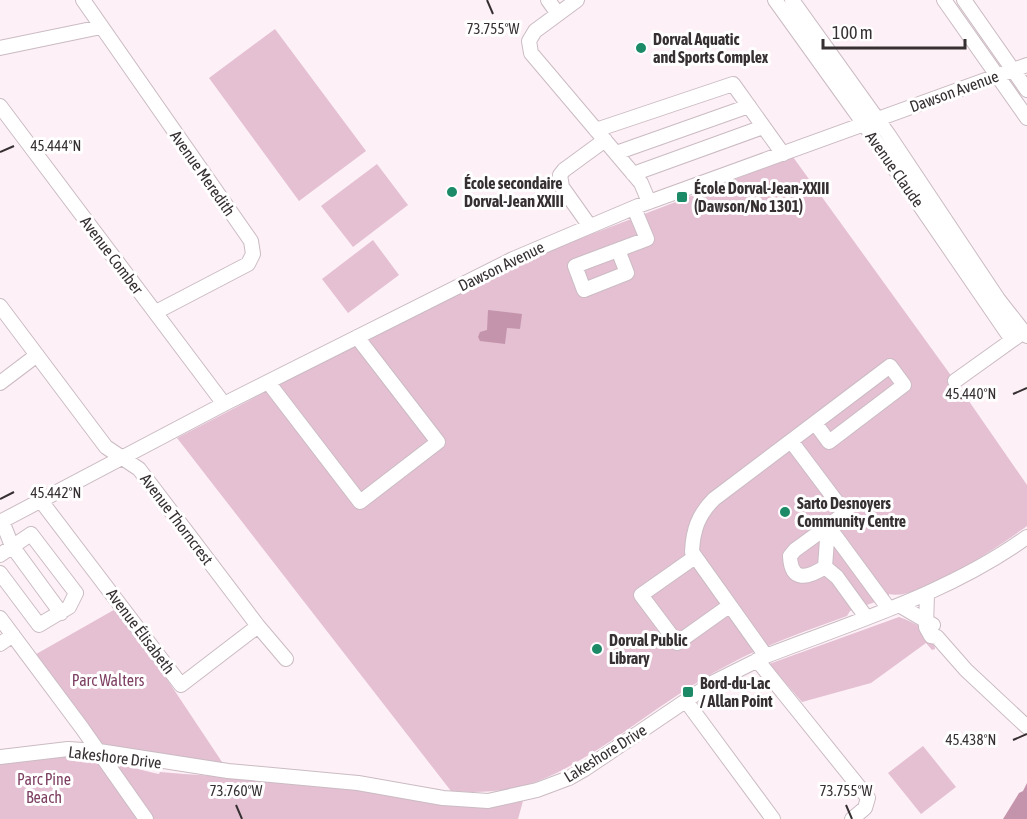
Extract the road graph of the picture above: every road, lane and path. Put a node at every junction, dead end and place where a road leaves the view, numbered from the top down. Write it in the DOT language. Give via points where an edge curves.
graph roads {
  1 [pos="83,0"];
  2 [pos="548,0"];
  3 [pos="577,0"];
  4 [pos="775,0"];
  5 [pos="792,0"];
  6 [pos="944,0"];
  7 [pos="964,0"];
  8 [pos="558,14"];
  9 [pos="101,27"];
  10 [pos="0,48"];
  11 [pos="1027,65"];
  12 [pos="1013,70"];
  13 [pos="997,75"];
  14 [pos="1027,90"];
  15 [pos="0,106"];
  16 [pos="749,106"];
  17 [pos="1027,118"];
  18 [pos="870,121"];
  19 [pos="763,127"];
  20 [pos="600,135"];
  21 [pos="615,153"];
  22 [pos="783,154"];
  23 [pos="633,174"];
  24 [pos="649,202"];
  25 [pos="634,208"];
  26 [pos="589,225"];
  27 [pos="618,250"];
  28 [pos="0,306"];
  29 [pos="156,312"];
  30 [pos="1023,334"];
  31 [pos="357,337"];
  32 [pos="38,355"];
  33 [pos="955,381"];
  34 [pos="267,382"];
  35 [pos="0,383"];
  36 [pos="224,404"];
  37 [pos="814,423"];
  38 [pos="790,441"];
  39 [pos="123,459"];
  40 [pos="41,501"];
  41 [pos="1,522"];
  42 [pos="828,526"];
  43 [pos="1027,537"];
  44 [pos="12,546"];
  45 [pos="0,555"];
  46 [pos="695,557"];
  47 [pos="825,567"];
  48 [pos="0,573"];
  49 [pos="927,594"];
  50 [pos="729,606"];
  51 [pos="894,607"];
  52 [pos="61,613"];
  53 [pos="866,617"];
  54 [pos="0,618"];
  55 [pos="926,622"];
  56 [pos="258,626"];
  57 [pos="13,635"];
  58 [pos="0,644"];
  59 [pos="761,658"];
  60 [pos="286,659"];
  61 [pos="686,701"];
  62 [pos="1027,727"];
  63 [pos="99,751"];
  64 [pos="0,757"];
  65 [pos="146,819"];
  66 [pos="773,819"];
  67 [pos="852,819"];
  1 -- 9 [label="street, Avenue Meredith"];
  2 -- 8 [label="street"];
  3 -- 8 [label="street"];
  4 -- 18 [label="street, Avenue Claude"];
  5 -- 18 [label="street, Avenue Claude"];
  6 -- 13 [label="street"];
  7 -- 12 [label="street"];
  8 -- 20 [label="street" via="534,31 529,41 531,53"];
  9 -- 10 [label="street"];
  9 -- 29 [label="street, Avenue Meredith" via="251,241 253,254 248,264"];
  11 -- 12 [label="street, Dawson Avenue"];
  12 -- 13 [label="street, Dawson Avenue"];
  12 -- 14 [label="street"];
  13 -- 17 [label="street"];
  13 -- 18 [label="street, Dawson Avenue"];
  15 -- 29 [label="street, Avenue Comber"];
  16 -- 19 [label="street"];
  16 -- 20 [label="street" via="733,84"];
  16 -- 21 [label="street"];
  18 -- 22 [label="street, Dawson Avenue"];
  18 -- 30 [label="street, Avenue Claude"];
  19 -- 22 [label="street"];
  19 -- 23 [label="street"];
  20 -- 21 [label="street"];
  20 -- 26 [label="street" via="560,175 562,188"];
  21 -- 23 [label="street"];
  22 -- 24 [label="street, Dawson Avenue"];
  23 -- 24 [label="street"];
  24 -- 25 [label="street, Dawson Avenue"];
  25 -- 26 [label="street, Dawson Avenue"];
  25 -- 27 [label="street" via="647,238"];
  26 -- 31 [label="street, Dawson Avenue"];
  28 -- 32 [label="street, Avenue Thorncrest"];
  29 -- 36 [label="street, Avenue Comber"];
  30 -- 33 [label="street"];
  31 -- 34 [label="street, Dawson Avenue"];
  31 -- 34 [label="street" via="438,442 360,502"];
  32 -- 35 [label="street"];
  32 -- 39 [label="street, Avenue Thorncrest" via="105,447"];
  34 -- 36 [label="street, Dawson Avenue"];
  36 -- 39 [label="street, Dawson Avenue"];
  37 -- 37 [label="street" via="890,366 904,385 829,442"];
  37 -- 38 [label="street"];
  38 -- 42 [label="street" via="845,513"];
  38 -- 46 [label="street" via="701,512 693,538"];
  39 -- 40 [label="street, Dawson Avenue"];
  39 -- 56 [label="street, Avenue Thorncrest" via="139,469"];
  40 -- 41 [label="street, Dawson Avenue"];
  40 -- 56 [label="street, Avenue Élisabeth" via="181,685"];
  41 -- 44 [label="street"];
  42 -- 47 [label="street"];
  42 -- 47 [label="street" via="790,556 790,567 802,576"];
  42 -- 51 [label="street"];
  43 -- 49 [label="street, Lakeshore Drive" via="980,568"];
  44 -- 45 [label="street"];
  44 -- 52 [label="street"];
  44 -- 52 [label="street" via="31,534 76,593"];
  46 -- 50 [label="street"];
  46 -- 50 [label="street" via="642,595 677,643"];
  47 -- 53 [label="street"];
  48 -- 52 [label="street" via="39,625"];
  49 -- 51 [label="street, Lakeshore Drive"];
  49 -- 55 [label="street"];
  50 -- 59 [label="street"];
  51 -- 53 [label="street, Lakeshore Drive"];
  51 -- 55 [label="street"];
  53 -- 59 [label="street, Lakeshore Drive"];
  54 -- 57 [label="street"];
  55 -- 62 [label="street" via="932,624 937,637 966,670"];
  56 -- 60 [label="street, Avenue Thorncrest"];
  57 -- 58 [label="street"];
  57 -- 63 [label="street"];
  59 -- 61 [label="street, Lakeshore Drive"];
  59 -- 67 [label="street" via="868,798 865,808"];
  61 -- 63 [label="street, Lakeshore Drive" via="569,778 488,801 228,771"];
  61 -- 66 [label="street"];
  63 -- 64 [label="street, Lakeshore Drive" via="68,749"];
  63 -- 65 [label="street"];
}
